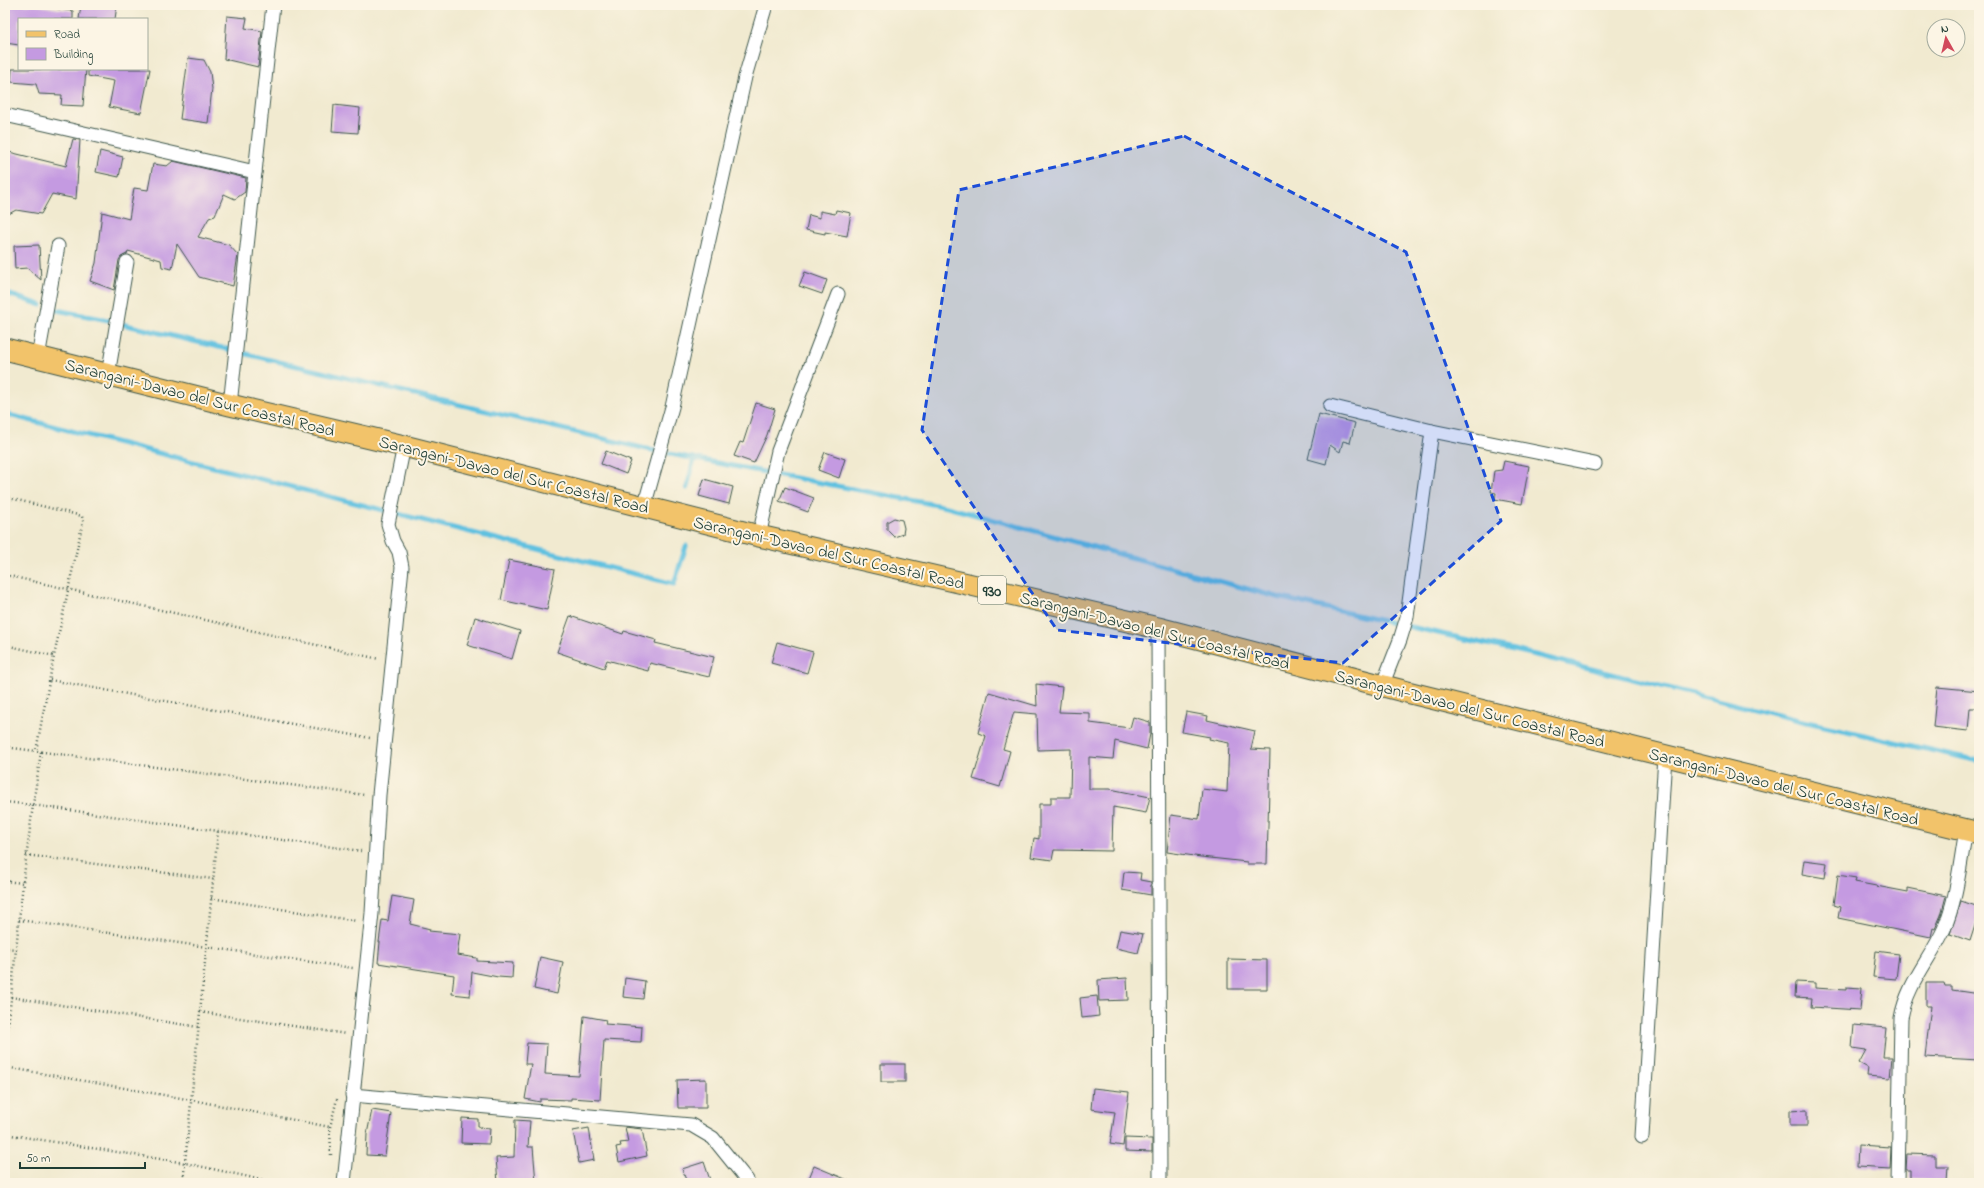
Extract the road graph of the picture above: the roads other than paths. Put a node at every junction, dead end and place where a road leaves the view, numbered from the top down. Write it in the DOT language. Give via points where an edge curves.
graph roads {
  1 [pos="766,5"];
  2 [pos="270,6"];
  3 [pos="5,115"];
  4 [pos="255,172"];
  5 [pos="58,246"];
  6 [pos="128,262"];
  7 [pos="838,294"];
  8 [pos="5,349"];
  9 [pos="38,357"];
  10 [pos="108,374"];
  11 [pos="230,405"];
  12 [pos="1330,406"];
  13 [pos="1432,431"];
  14 [pos="404,446"];
  15 [pos="1595,464"];
  16 [pos="644,507"];
  17 [pos="759,536"];
  18 [pos="1158,628"];
  19 [pos="1382,686"];
  20 [pos="1665,756"];
  21 [pos="1972,832"];
  22 [pos="352,1095"];
  23 [pos="1642,1137"];
  24 [pos="747,1180"];
  25 [pos="344,1183"];
  26 [pos="1160,1183"];
  27 [pos="1898,1183"];
  1 -- 16 [label="street" via="745,77 672,407"];
  2 -- 4 [label="street"];
  3 -- 4 [label="street"];
  4 -- 11 [label="street"];
  5 -- 9 [label="street"];
  6 -- 10 [label="street"];
  7 -- 17 [label="street" via="778,452"];
  8 -- 9 [label="main road, Sarangani-Davao del Sur Coastal Road / 930"];
  9 -- 10 [label="main road, Sarangani-Davao del Sur Coastal Road / 930"];
  10 -- 11 [label="main road, Sarangani-Davao del Sur Coastal Road / 930"];
  11 -- 14 [label="main road, Sarangani-Davao del Sur Coastal Road / 930"];
  12 -- 13 [label="street"];
  13 -- 15 [label="street"];
  13 -- 19 [label="street" via="1407,616"];
  14 -- 16 [label="main road, Sarangani-Davao del Sur Coastal Road / 930"];
  14 -- 22 [label="street" via="388,524 402,567 379,795 372,913"];
  16 -- 17 [label="main road, Sarangani-Davao del Sur Coastal Road / 930"];
  17 -- 18 [label="main road, Sarangani-Davao del Sur Coastal Road / 930"];
  18 -- 19 [label="main road, Sarangani-Davao del Sur Coastal Road / 930"];
  18 -- 26 [label="street"];
  19 -- 20 [label="main road, Sarangani-Davao del Sur Coastal Road / 930"];
  20 -- 21 [label="main road, Sarangani-Davao del Sur Coastal Road / 930"];
  20 -- 23 [label="street"];
  21 -- 27 [label="street" via="1950,913 1904,1001"];
  22 -- 24 [label="street" via="691,1124 713,1138"];
  22 -- 25 [label="street"];
}
